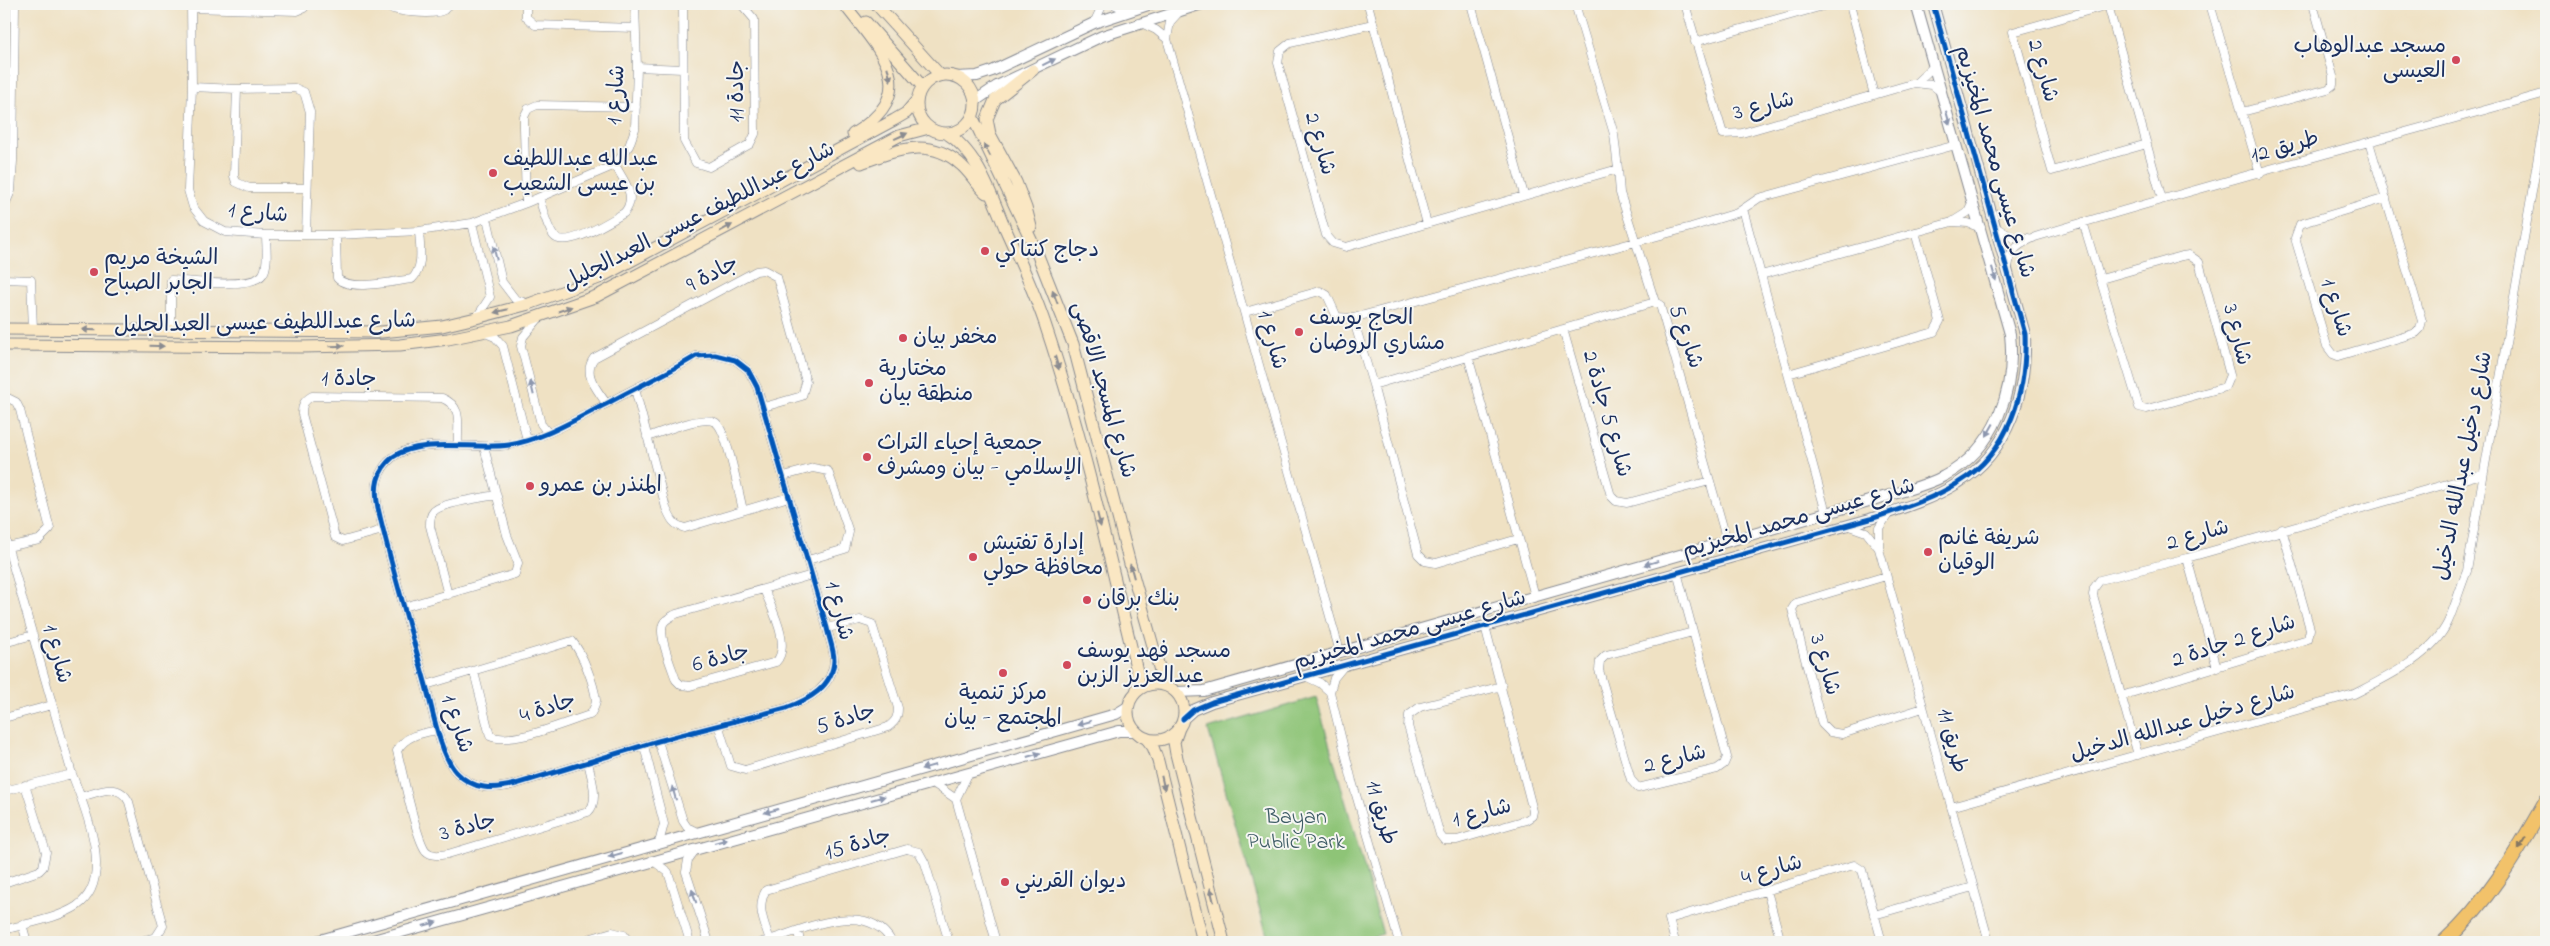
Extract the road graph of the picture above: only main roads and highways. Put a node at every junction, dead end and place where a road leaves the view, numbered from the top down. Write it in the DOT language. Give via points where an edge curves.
graph roads {
  1 [pos="844,4"];
  2 [pos="850,4"];
  3 [pos="876,4"];
  4 [pos="1033,70"];
  5 [pos="940,75"];
  6 [pos="922,86"];
  7 [pos="917,100"];
  8 [pos="972,116"];
  9 [pos="929,128"];
  10 [pos="946,133"];
  11 [pos="838,169"];
  12 [pos="800,170"];
  13 [pos="761,192"];
  14 [pos="993,200"];
  15 [pos="690,231"];
  16 [pos="704,240"];
  17 [pos="1036,248"];
  18 [pos="615,287"];
  19 [pos="4,329"];
  20 [pos="296,332"];
  21 [pos="381,332"];
  22 [pos="4,345"];
  23 [pos="201,346"];
  24 [pos="301,347"];
  25 [pos="1164,685"];
  26 [pos="1136,692"];
  27 [pos="1181,724"];
  28 [pos="1146,738"];
  29 [pos="2546,801"];
  30 [pos="1203,942"];
  31 [pos="1224,942"];
  32 [pos="2444,942"];
  1 -- 12 [label="main road, one-way" via="886,63 891,93 869,124 825,149"];
  2 -- 6 [label="main road"];
  3 -- 5 [label="main road"];
  4 -- 17 [label="main road" via="995,100 987,119 990,134 1026,208"];
  5 -- 6 [label="main road"];
  5 -- 8 [label="main road" via="956,76 969,86 975,102"];
  6 -- 7 [label="main road"];
  7 -- 9 [label="main road" via="917,111"];
  7 -- 12 [label="main road, شارع عبداللطيف عيسى العبدالجليل" via="906,113"];
  8 -- 10 [label="main road" via="962,128"];
  17 -- 8 [label="main road, شارع المسجد الاقصى, one-way"];
  9 -- 10 [label="main road"];
  11 -- 9 [label="main road, شارع عبداللطيف عيسى العبدالجليل, one-way" via="899,136"];
  10 -- 14 [label="main road, شارع المسجد الاقصى" via="959,141 970,154"];
  11 -- 14 [label="main road" via="905,148 936,150 960,164"];
  16 -- 11 [label="main road, شارع عبداللطيف عيسى العبدالجليل, one-way"];
  12 -- 13 [label="main road, شارع عبداللطيف عيسى العبدالجليل"];
  13 -- 15 [label="main road, شارع عبداللطيف عيسى العبدالجليل"];
  13 -- 16 [label="main road" via="752,203 704,228 701,234"];
  14 -- 26 [label="main road, شارع المسجد الاقصى, one-way" via="1029,282 1055,357 1137,671 1139,682"];
  15 -- 18 [label="main road" via="689,240 629,272"];
  15 -- 21 [label="main road, شارع عبداللطيف عيسى العبدالجليل, one-way" via="599,278 528,304 442,326"];
  16 -- 18 [label="main road, شارع عبداللطيف عيسى العبدالجليل"];
  25 -- 17 [label="main road, شارع المسجد الاقصى, one-way" via="1072,344"];
  24 -- 18 [label="main road, شارع عبداللطيف عيسى العبدالجليل, one-way" via="400,345 484,332 540,317"];
  20 -- 19 [label="main road, شارع عبداللطيف عيسى العبدالجليل, one-way"];
  20 -- 21 [label="main road, شارع عبداللطيف عيسى العبدالجليل"];
  20 -- 23 [label="main road" via="286,340 221,339"];
  21 -- 24 [label="main road" via="305,339"];
  22 -- 23 [label="main road, شارع عبداللطيف عيسى العبدالجليل, one-way"];
  23 -- 24 [label="main road, شارع عبداللطيف عيسى العبدالجليل"];
  25 -- 26 [label="main road" via="1149,685"];
  25 -- 27 [label="main road" via="1182,700"];
  26 -- 28 [label="main road" via="1128,714 1136,731"];
  27 -- 28 [label="main road" via="1164,739"];
  31 -- 27 [label="main road, one-way" via="1176,754 1174,742"];
  28 -- 30 [label="main road, one-way" via="1158,760"];
  29 -- 32 [label="highway, one-way" via="2515,855 2465,921"];
}
